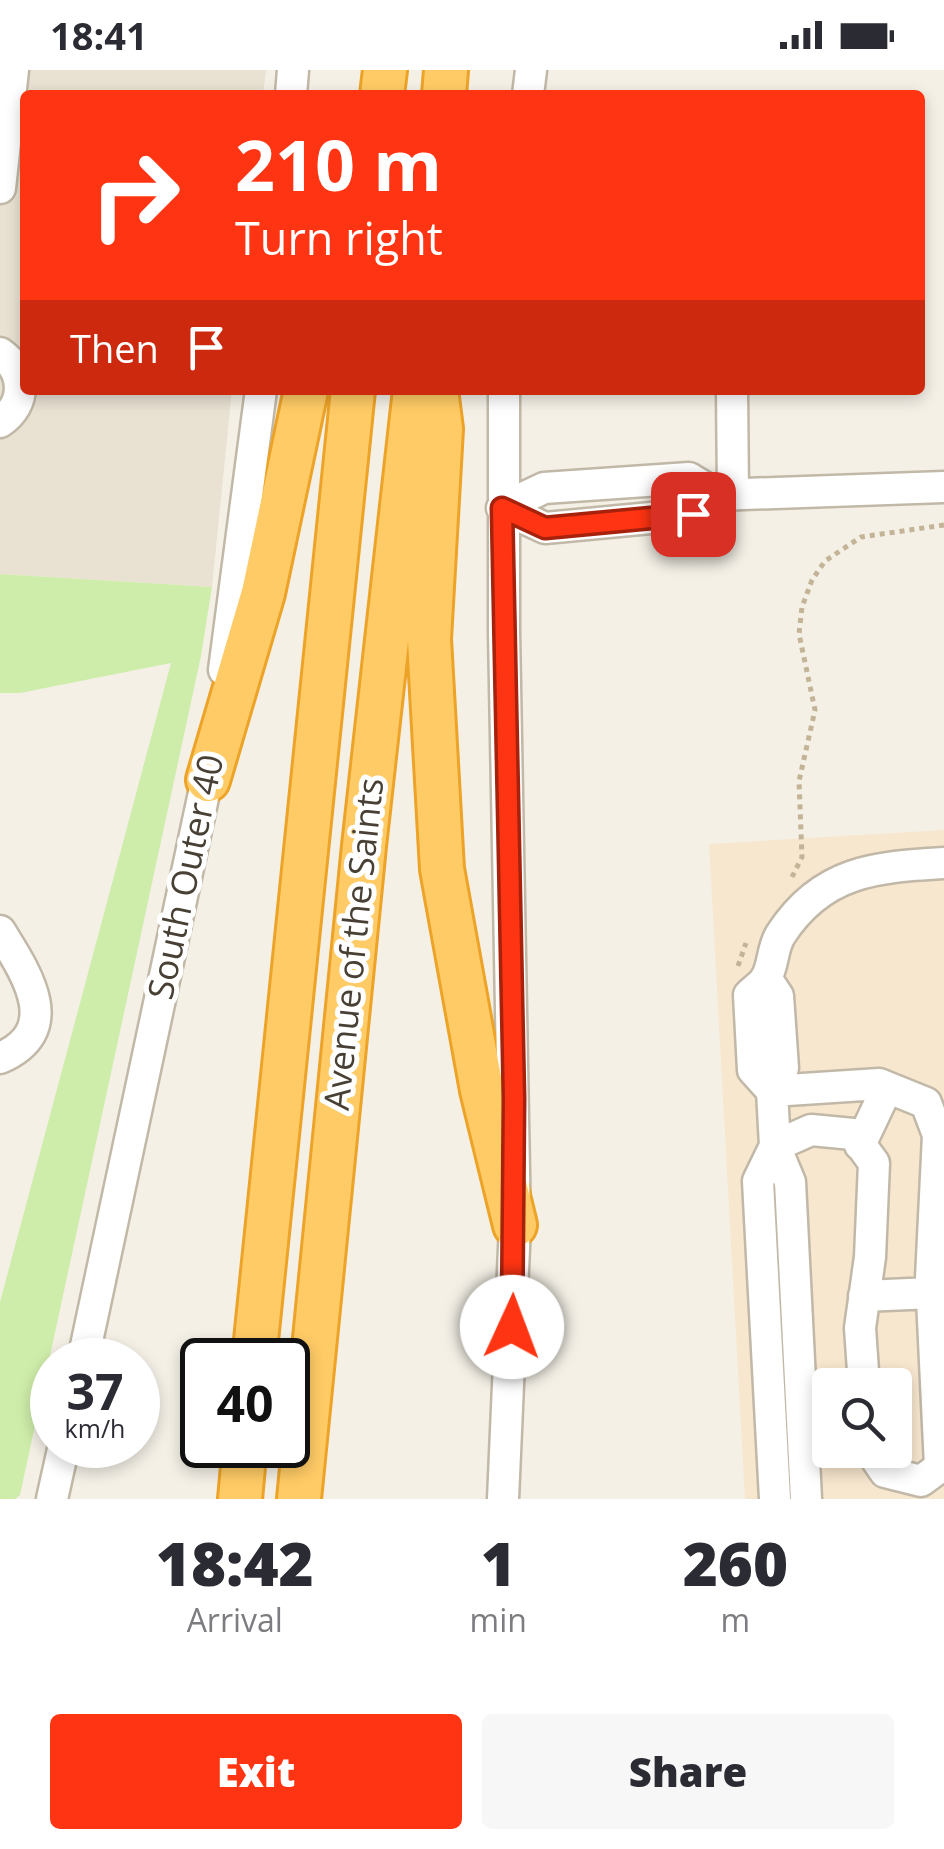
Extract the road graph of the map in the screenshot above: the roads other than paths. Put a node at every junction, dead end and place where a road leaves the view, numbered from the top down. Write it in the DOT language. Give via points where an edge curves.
graph roads {
  1 [pos="12,70"];
  2 [pos="0,188"];
  3 [pos="0,353"];
  4 [pos="20,383"];
  5 [pos="20,390"];
  6 [pos="260,395"];
  7 [pos="305,395"];
  8 [pos="351,395"];
  9 [pos="414,395"];
  10 [pos="437,395"];
  11 [pos="504,395"];
  12 [pos="732,395"];
  13 [pos="0,422"];
  14 [pos="944,487"];
  15 [pos="725,495"];
  16 [pos="502,508"];
  17 [pos="208,780"];
  18 [pos="944,864"];
  19 [pos="0,932"];
  20 [pos="0,1058"];
  21 [pos="887,1088"];
  22 [pos="772,1091"];
  23 [pos="860,1145"];
  24 [pos="775,1146"];
  25 [pos="515,1225"];
  26 [pos="932,1294"];
  27 [pos="864,1296"];
  28 [pos="87,1338"];
  29 [pos="256,1338"];
  30 [pos="863,1368"];
  31 [pos="59,1468"];
  32 [pos="243,1468"];
  33 [pos="883,1468"];
  34 [pos="52,1499"];
  35 [pos="240,1499"];
  36 [pos="299,1499"];
  37 [pos="503,1499"];
  38 [pos="774,1499"];
  39 [pos="806,1499"];
  1 -- 2 [label="street"];
  3 -- 4 [label="street"];
  5 -- 13 [label="street" via="14,411"];
  6 -- 17 [label="street, South Outer 40"];
  7 -- 17 [label="highway" via="263,593"];
  8 -- 29 [label="highway, Avenue of the Saints"];
  9 -- 36 [label="highway, Avenue of the Saints"];
  10 -- 25 [label="highway" via="441,429 429,639 442,869 482,1090"];
  11 -- 16 [label="street"];
  12 -- 15 [label="street"];
  14 -- 15 [label="street"];
  15 -- 16 [label="street" via="693,514 545,528"];
  16 -- 25 [label="street"];
  17 -- 28 [label="street, South Outer 40"];
  18 -- 22 [label="street" via="847,876 808,901 778,937 766,978 750,995 753,1070"];
  19 -- 20 [label="street" via="29,979 36,1015 19,1050"];
  21 -- 22 [label="street"];
  21 -- 23 [label="street"];
  21 -- 26 [label="street" via="926,1103 938,1135"];
  22 -- 24 [label="street"];
  23 -- 24 [label="street" via="853,1134 811,1130"];
  23 -- 27 [label="street" via="874,1163"];
  24 -- 38 [label="street" via="758,1182"];
  24 -- 39 [label="street" via="790,1182"];
  25 -- 37 [label="street"];
  26 -- 27 [label="street"];
  26 -- 33 [label="street" via="940,1467 921,1481"];
  27 -- 30 [label="street"];
  31 -- 34 [label="street"];
  32 -- 35 [label="highway"];
}
